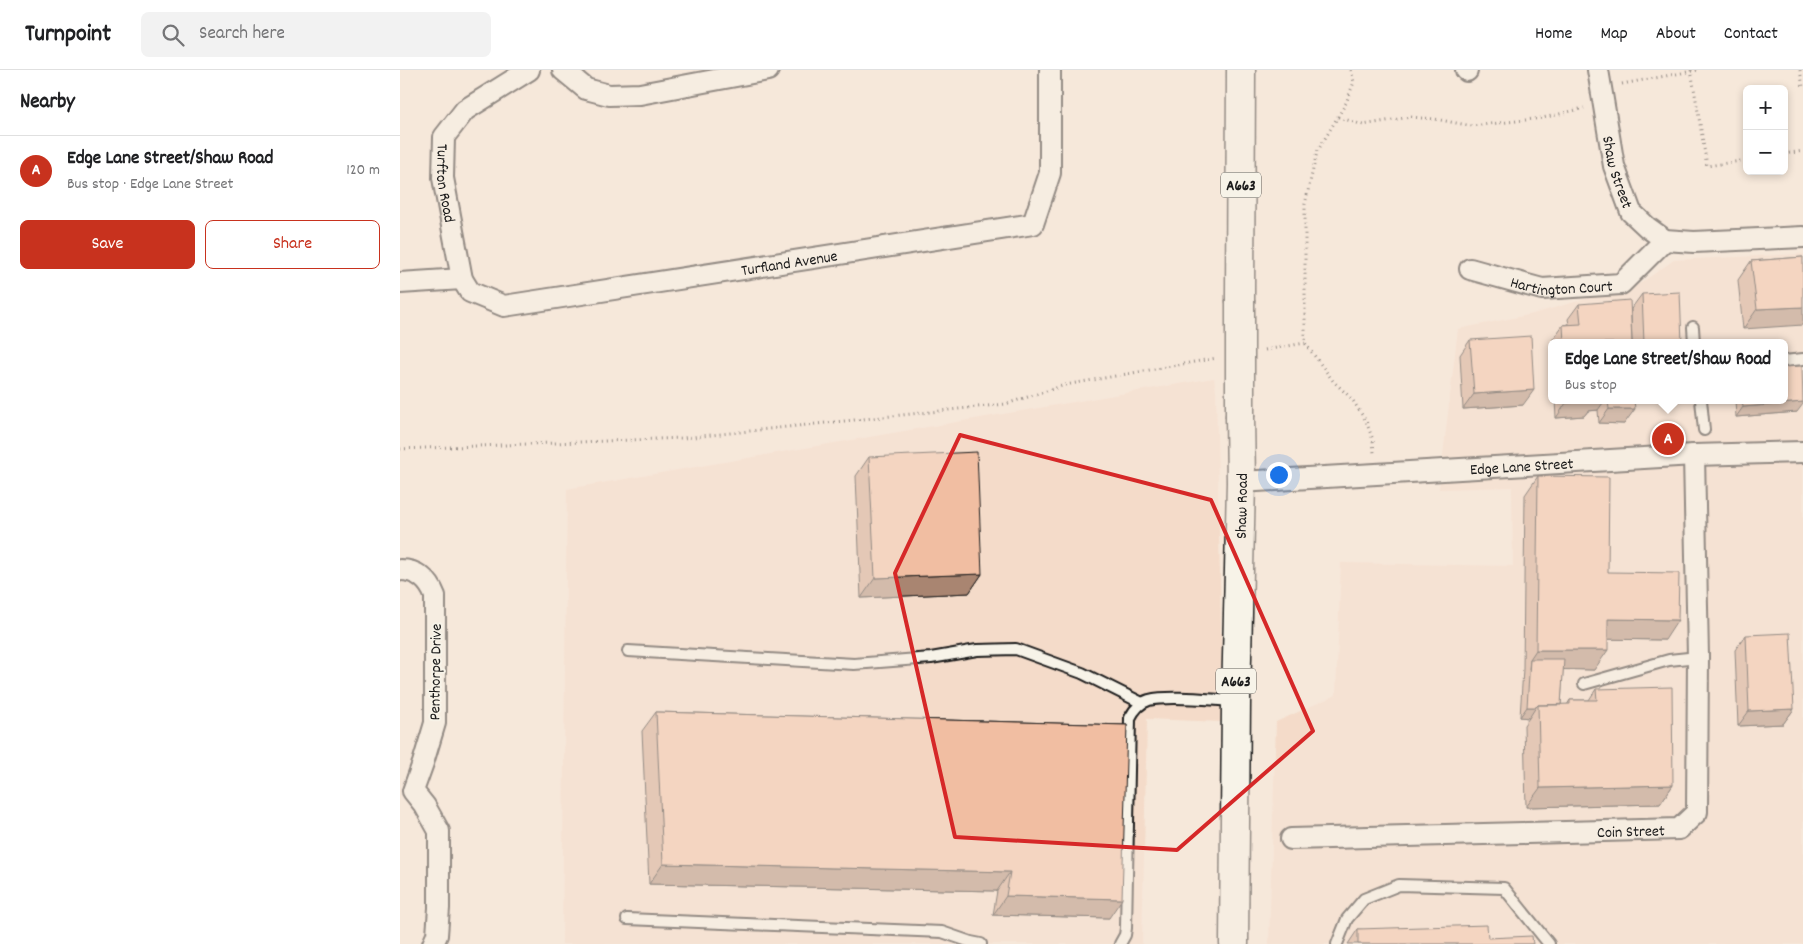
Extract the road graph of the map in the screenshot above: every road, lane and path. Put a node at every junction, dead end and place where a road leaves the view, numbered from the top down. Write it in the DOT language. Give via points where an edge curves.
graph roads {
  1 [pos="529,70"];
  2 [pos="563,70"];
  3 [pos="1050,70"];
  4 [pos="1241,70"];
  5 [pos="1351,70"];
  6 [pos="1598,70"];
  7 [pos="1691,70"];
  8 [pos="1698,70"];
  9 [pos="1800,70"];
  10 [pos="759,71"];
  11 [pos="1615,86"];
  12 [pos="1803,87"];
  13 [pos="1604,103"];
  14 [pos="1338,116"];
  15 [pos="1803,151"];
  16 [pos="1788,153"];
  17 [pos="1743,161"];
  18 [pos="1803,237"];
  19 [pos="1665,240"];
  20 [pos="1470,269"];
  21 [pos="462,279"];
  22 [pos="400,283"];
  23 [pos="1693,327"];
  24 [pos="1694,339"];
  25 [pos="1305,343"];
  26 [pos="1257,352"];
  27 [pos="1219,358"];
  28 [pos="1803,360"];
  29 [pos="1788,361"];
  30 [pos="1701,404"];
  31 [pos="1704,430"];
  32 [pos="400,449"];
  33 [pos="1803,452"];
  34 [pos="1694,455"];
  35 [pos="1376,474"];
  36 [pos="1241,482"];
  37 [pos="400,570"];
  38 [pos="628,651"];
  39 [pos="1698,657"];
  40 [pos="1584,684"];
  41 [pos="1236,701"];
  42 [pos="1142,703"];
  43 [pos="406,789"];
  44 [pos="1292,839"];
  45 [pos="627,920"];
  46 [pos="433,944"];
  47 [pos="980,944"];
  48 [pos="1120,944"];
  49 [pos="1234,944"];
  50 [pos="1337,944"];
  51 [pos="1549,944"];
  1 -- 21 [label="street, Turfton Road" via="465,110 444,137 443,178"];
  2 -- 10 [label="street" via="586,89 610,95 640,94"];
  3 -- 21 [label="street, Turfland Avenue" via="1050,173 1033,224 504,306 470,292"];
  4 -- 36 [label="main road, Shaw Road / A663, bridge"];
  5 -- 14 [label="path" via="1354,82"];
  6 -- 13 [label="street, Shaw Street"];
  7 -- 8 [label="path"];
  7 -- 11 [label="path"];
  7 -- 17 [label="path" via="1707,166"];
  9 -- 12 [label="path"];
  13 -- 14 [label="path" via="1543,118 1472,126 1410,117 1362,125"];
  13 -- 19 [label="street, Shaw Street" via="1614,166 1630,212"];
  14 -- 25 [label="path" via="1317,152 1305,204"];
  15 -- 16 [label="path"];
  18 -- 19 [label="street" via="1694,242"];
  19 -- 20 [label="street, Hartington Court" via="1621,284 1542,289"];
  21 -- 22 [label="street"];
  23 -- 24 [label="lane"];
  25 -- 26 [label="path"];
  25 -- 35 [label="path" via="1333,381 1352,399 1366,421 1374,440"];
  27 -- 32 [label="path" via="1065,385 1006,404 683,438"];
  28 -- 29 [label="lane"];
  30 -- 31 [label="lane"];
  33 -- 34 [label="street, Edge Lane Street"];
  34 -- 35 [label="street, Edge Lane Street"];
  34 -- 39 [label="street, Coin Street"];
  35 -- 36 [label="street, Edge Lane Street"];
  36 -- 41 [label="main road, Shaw Road / A663"];
  37 -- 43 [label="street, Penthorpe Drive" via="417,574 432,588 435,596 435,723 424,763"];
  38 -- 42 [label="lane" via="854,664 930,658 977,650 1016,649 1082,673"];
  39 -- 40 [label="lane" via="1669,660"];
  39 -- 44 [label="street, Coin Street" via="1697,812 1679,829"];
  41 -- 42 [label="lane" via="1170,698"];
  41 -- 49 [label="main road, Shaw Road / A663"];
  42 -- 48 [label="lane" via="1130,718 1126,928"];
  43 -- 46 [label="street, Penthorpe Drive" via="426,806 439,831 439,908"];
  45 -- 47 [label="lane" via="942,932"];
  50 -- 51 [label="lane" via="1347,919 1364,899 1399,886 1504,888"];
}
